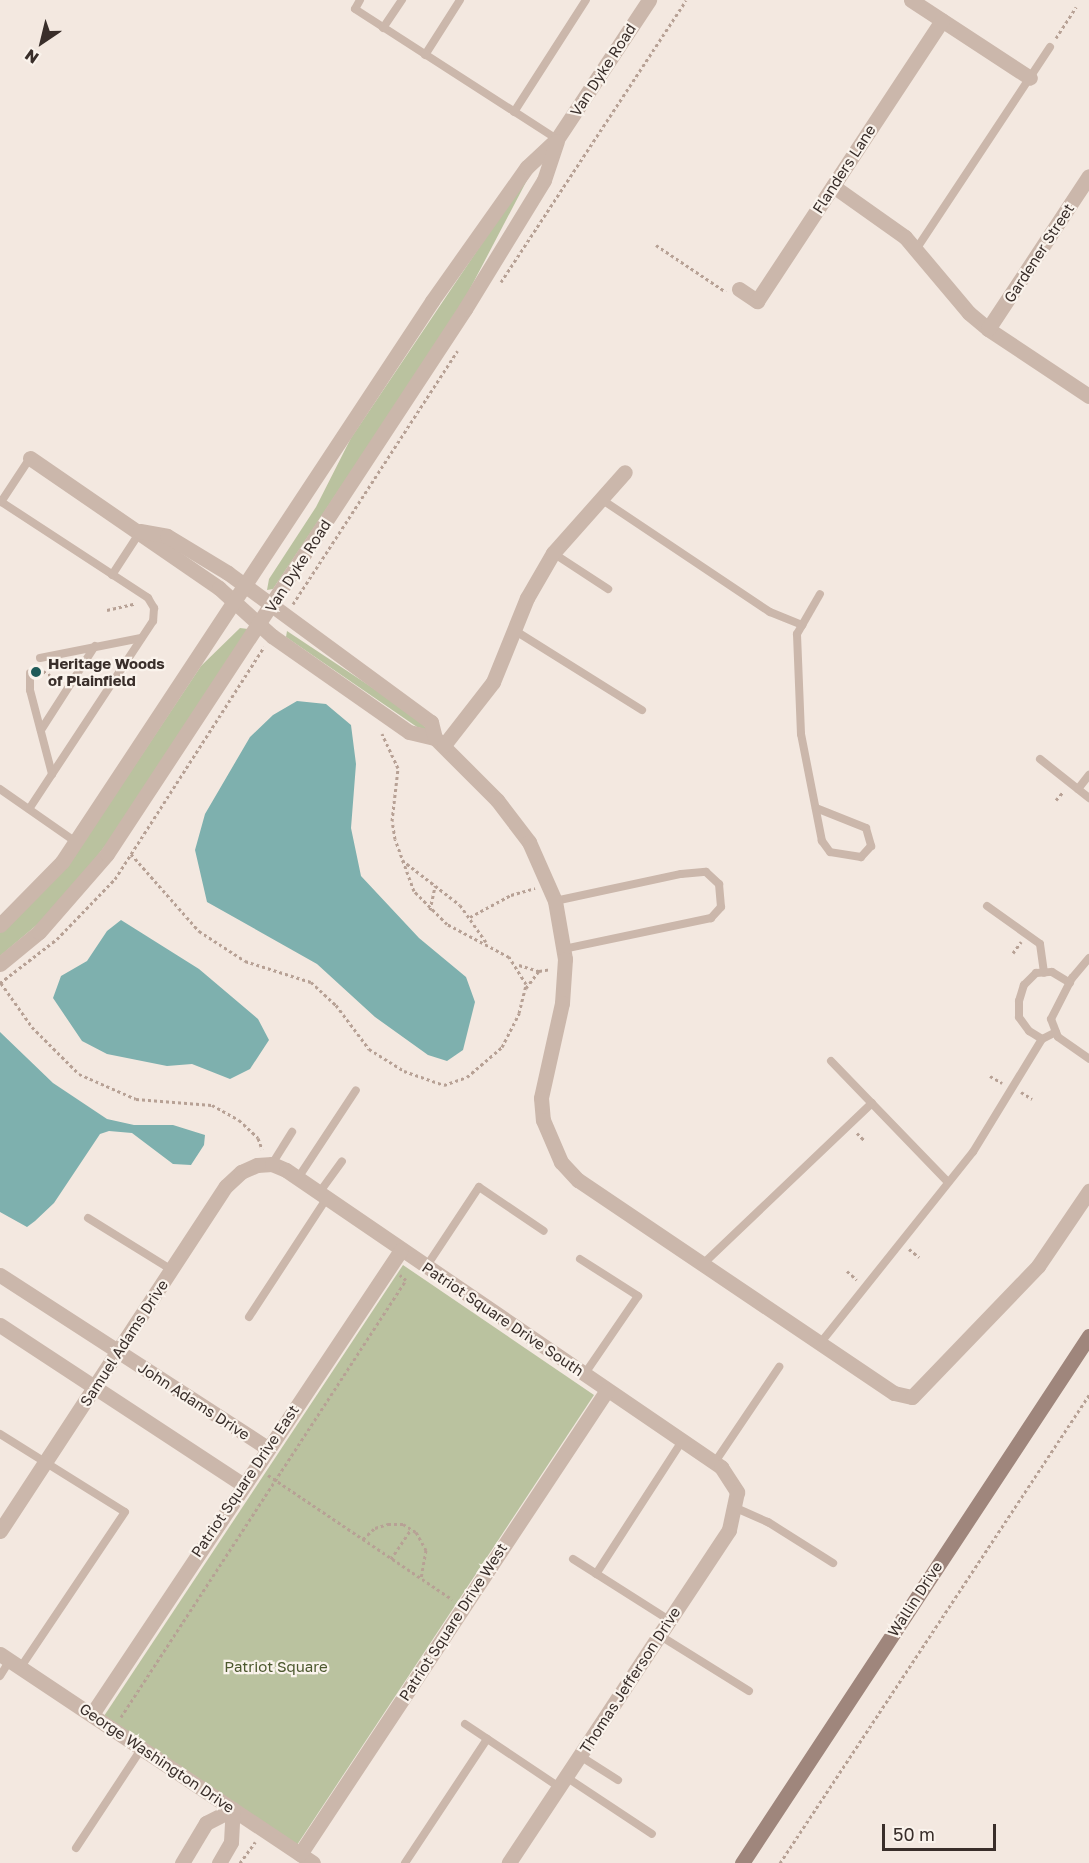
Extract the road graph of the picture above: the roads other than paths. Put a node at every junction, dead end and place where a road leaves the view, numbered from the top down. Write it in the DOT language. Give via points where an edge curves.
graph roads {
  1 [pos="360,0"];
  2 [pos="402,0"];
  3 [pos="460,0"];
  4 [pos="586,0"];
  5 [pos="649,0"];
  6 [pos="911,0"];
  7 [pos="942,20"];
  8 [pos="383,28"];
  9 [pos="1050,47"];
  10 [pos="425,55"];
  11 [pos="1030,78"];
  12 [pos="514,112"];
  13 [pos="557,140"];
  14 [pos="1089,176"];
  15 [pos="833,186"];
  16 [pos="916,248"];
  17 [pos="735,292"];
  18 [pos="988,329"];
  19 [pos="1089,396"];
  20 [pos="30,458"];
  21 [pos="625,472"];
  22 [pos="601,499"];
  23 [pos="1,501"];
  24 [pos="140,531"];
  25 [pos="553,553"];
  26 [pos="112,575"];
  27 [pos="246,588"];
  28 [pos="608,589"];
  29 [pos="820,594"];
  30 [pos="236,603"];
  31 [pos="271,608"];
  32 [pos="260,625"];
  33 [pos="802,625"];
  34 [pos="514,630"];
  35 [pos="141,638"];
  36 [pos="95,645"];
  37 [pos="40,658"];
  38 [pos="30,673"];
  39 [pos="642,710"];
  40 [pos="40,730"];
  41 [pos="439,741"];
  42 [pos="1040,759"];
  43 [pos="52,774"];
  44 [pos="1089,775"];
  45 [pos="0,789"];
  46 [pos="1078,789"];
  47 [pos="1089,798"];
  48 [pos="816,808"];
  49 [pos="29,809"];
  50 [pos="76,842"];
  51 [pos="555,901"];
  52 [pos="987,906"];
  53 [pos="0,925"];
  54 [pos="564,949"];
  55 [pos="1089,958"];
  56 [pos="0,964"];
  57 [pos="1044,973"];
  58 [pos="1070,983"];
  59 [pos="1056,1032"];
  60 [pos="1042,1039"];
  61 [pos="1089,1059"];
  62 [pos="831,1061"];
  63 [pos="356,1090"];
  64 [pos="872,1103"];
  65 [pos="292,1132"];
  66 [pos="342,1161"];
  67 [pos="264,1165"];
  68 [pos="298,1178"];
  69 [pos="948,1182"];
  70 [pos="1089,1191"];
  71 [pos="323,1196"];
  72 [pos="88,1218"];
  73 [pos="544,1231"];
  74 [pos="401,1250"];
  75 [pos="580,1259"];
  76 [pos="704,1263"];
  77 [pos="426,1267"];
  78 [pos="172,1270"];
  79 [pos="0,1275"];
  80 [pos="249,1317"];
  81 [pos="0,1325"];
  82 [pos="1089,1336"];
  83 [pos="822,1341"];
  84 [pos="118,1353"];
  85 [pos="779,1367"];
  86 [pos="584,1375"];
  87 [pos="96,1388"];
  88 [pos="607,1390"];
  89 [pos="0,1434"];
  90 [pos="682,1441"];
  91 [pos="267,1448"];
  92 [pos="715,1462"];
  93 [pos="46,1463"];
  94 [pos="242,1484"];
  95 [pos="737,1492"];
  96 [pos="736,1508"];
  97 [pos="0,1531"];
  98 [pos="573,1559"];
  99 [pos="833,1563"];
  100 [pos="596,1574"];
  101 [pos="669,1620"];
  102 [pos="659,1635"];
  103 [pos="10,1660"];
  104 [pos="0,1676"];
  105 [pos="749,1691"];
  106 [pos="92,1714"];
  107 [pos="465,1724"];
  108 [pos="487,1739"];
  109 [pos="142,1748"];
  110 [pos="580,1756"];
  111 [pos="618,1780"];
  112 [pos="562,1782"];
  113 [pos="233,1809"];
  114 [pos="652,1834"];
  115 [pos="76,1848"];
  116 [pos="300,1854"];
  117 [pos="182,1863"];
  118 [pos="219,1863"];
  119 [pos="313,1863"];
  120 [pos="405,1863"];
  121 [pos="509,1863"];
  122 [pos="742,1863"];
  1 -- 8 [label="lane" via="355,9"];
  2 -- 8 [label="lane"];
  3 -- 10 [label="lane"];
  4 -- 12 [label="lane"];
  5 -- 13 [label="street, Van Dyke Road"];
  6 -- 7 [label="street"];
  7 -- 11 [label="street"];
  7 -- 15 [label="street, Flanders Lane"];
  8 -- 10 [label="lane"];
  9 -- 11 [label="lane"];
  10 -- 12 [label="lane"];
  11 -- 16 [label="lane"];
  12 -- 13 [label="lane"];
  13 -- 27 [label="street, Van Dyke Road" via="527,167 432,302"];
  13 -- 31 [label="street, Van Dyke Road" via="544,180"];
  14 -- 18 [label="street, Gardener Street"];
  15 -- 16 [label="street" via="893,226"];
  15 -- 17 [label="street, Flanders Lane" via="757,301"];
  16 -- 18 [label="street" via="969,313"];
  18 -- 19 [label="street"];
  20 -- 23 [label="lane"];
  20 -- 24 [label="street"];
  21 -- 22 [label="street"];
  22 -- 25 [label="street"];
  22 -- 33 [label="lane" via="770,612"];
  23 -- 26 [label="lane"];
  24 -- 26 [label="lane"];
  24 -- 27 [label="street" via="167,536"];
  24 -- 30 [label="street"];
  25 -- 28 [label="lane"];
  25 -- 34 [label="street"];
  26 -- 35 [label="lane" via="148,598 154,608 153,621"];
  27 -- 30 [label="street, Van Dyke Road"];
  27 -- 31 [label="street"];
  29 -- 33 [label="lane"];
  30 -- 32 [label="street"];
  30 -- 50 [label="street, Van Dyke Road"];
  31 -- 32 [label="street, Van Dyke Road"];
  31 -- 41 [label="street" via="368,672 431,722"];
  32 -- 41 [label="street" via="409,732"];
  32 -- 56 [label="street, Van Dyke Road" via="96,869 39,932"];
  33 -- 48 [label="lane" via="797,634 796,674 801,734"];
  34 -- 39 [label="lane"];
  34 -- 41 [label="street" via="488,691"];
  35 -- 36 [label="lane"];
  35 -- 43 [label="lane"];
  36 -- 37 [label="lane"];
  36 -- 40 [label="lane"];
  38 -- 40 [label="lane"];
  40 -- 43 [label="lane"];
  41 -- 51 [label="street" via="497,800 529,842"];
  42 -- 46 [label="lane"];
  43 -- 49 [label="lane"];
  44 -- 46 [label="lane"];
  45 -- 49 [label="lane"];
  46 -- 47 [label="lane"];
  48 -- 48 [label="lane" via="822,841 830,852 861,857 871,846 866,828"];
  49 -- 50 [label="lane"];
  50 -- 53 [label="street, Van Dyke Road" via="31,897"];
  51 -- 54 [label="street"];
  51 -- 54 [label="lane" via="681,874 706,872 719,884 721,906 711,918"];
  52 -- 57 [label="lane" via="1040,944"];
  54 -- 76 [label="street" via="562,1003 541,1098 551,1144 578,1180"];
  55 -- 58 [label="lane"];
  57 -- 58 [label="lane" via="1052,972"];
  57 -- 60 [label="lane" via="1036,973 1024,985 1019,1001 1019,1017"];
  58 -- 59 [label="lane" via="1052,1018"];
  59 -- 60 [label="lane"];
  59 -- 61 [label="lane"];
  60 -- 69 [label="lane" via="973,1152"];
  62 -- 64 [label="lane"];
  63 -- 68 [label="lane"];
  64 -- 69 [label="lane"];
  64 -- 76 [label="lane"];
  65 -- 67 [label="lane"];
  66 -- 71 [label="lane"];
  67 -- 68 [label="street, Patriot Square Drive South"];
  67 -- 78 [label="street, Samuel Adams Drive" via="241,1172 226,1186"];
  68 -- 71 [label="street, Patriot Square Drive South"];
  69 -- 83 [label="lane"];
  70 -- 83 [label="street" via="1038,1266 912,1397 894,1393"];
  71 -- 74 [label="street, Patriot Square Drive South"];
  71 -- 80 [label="lane"];
  72 -- 78 [label="lane"];
  73 -- 77 [label="lane" via="479,1187"];
  74 -- 77 [label="street, Patriot Square Drive South"];
  74 -- 91 [label="street, Patriot Square Drive East"];
  75 -- 86 [label="lane" via="638,1296"];
  76 -- 83 [label="street"];
  77 -- 86 [label="street, Patriot Square Drive South"];
  78 -- 84 [label="street, Samuel Adams Drive"];
  79 -- 84 [label="street, John Adams Drive"];
  81 -- 87 [label="street"];
  82 -- 122 [label="main road, Wallin Drive"];
  84 -- 87 [label="street, Samuel Adams Drive"];
  84 -- 91 [label="street, John Adams Drive"];
  85 -- 92 [label="lane"];
  86 -- 88 [label="street, Patriot Square Drive South"];
  87 -- 93 [label="street, Samuel Adams Drive"];
  87 -- 94 [label="street"];
  88 -- 90 [label="street, Patriot Square Drive South"];
  88 -- 116 [label="street, Patriot Square Drive West"];
  89 -- 93 [label="lane"];
  90 -- 92 [label="street, Patriot Square Drive South"];
  90 -- 100 [label="lane"];
  91 -- 94 [label="street, Patriot Square Drive East"];
  92 -- 95 [label="street, Patriot Square Drive South" via="731,1478"];
  93 -- 97 [label="street, Samuel Adams Drive"];
  93 -- 103 [label="lane" via="125,1512"];
  94 -- 106 [label="street, Patriot Square Drive East"];
  95 -- 96 [label="street, Thomas Jefferson Drive"];
  96 -- 99 [label="lane" via="768,1522"];
  96 -- 101 [label="street, Thomas Jefferson Drive" via="729,1530"];
  98 -- 100 [label="lane"];
  100 -- 101 [label="lane"];
  101 -- 102 [label="street, Thomas Jefferson Drive"];
  102 -- 105 [label="lane"];
  102 -- 110 [label="street, Thomas Jefferson Drive"];
  103 -- 104 [label="lane"];
  103 -- 106 [label="street, George Washington Drive"];
  106 -- 109 [label="street, George Washington Drive"];
  107 -- 108 [label="lane"];
  108 -- 112 [label="lane"];
  108 -- 120 [label="lane"];
  109 -- 113 [label="street, George Washington Drive"];
  109 -- 115 [label="lane"];
  110 -- 111 [label="lane"];
  110 -- 112 [label="street, Thomas Jefferson Drive"];
  112 -- 114 [label="lane"];
  112 -- 121 [label="street, Thomas Jefferson Drive"];
  113 -- 116 [label="street, George Washington Drive"];
  113 -- 117 [label="street" via="206,1823"];
  113 -- 118 [label="street" via="231,1842"];
  116 -- 119 [label="street, George Washington Drive"];
}
